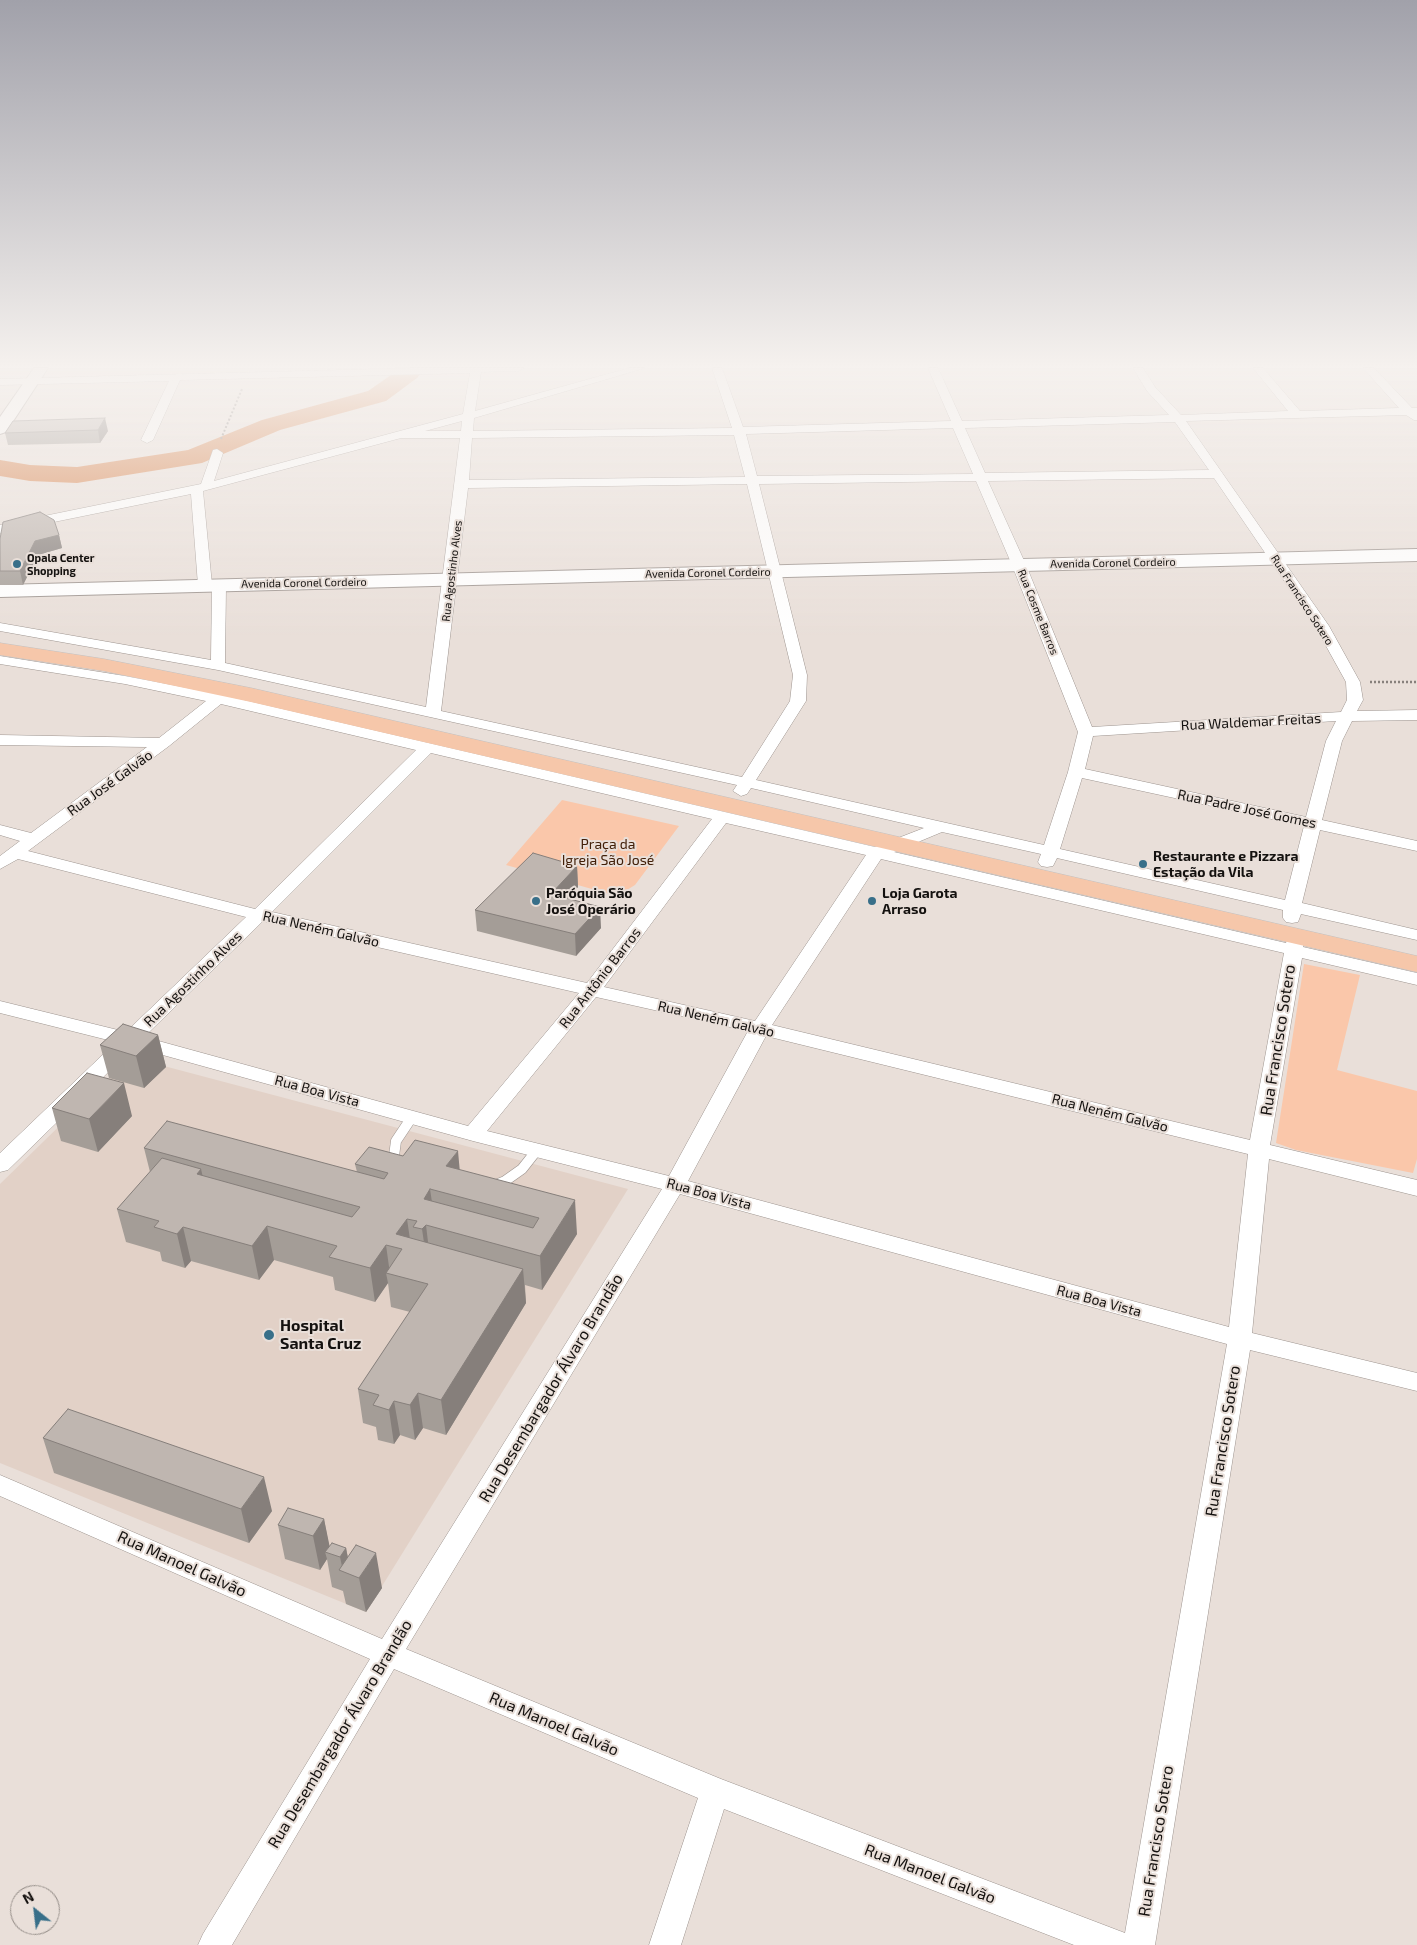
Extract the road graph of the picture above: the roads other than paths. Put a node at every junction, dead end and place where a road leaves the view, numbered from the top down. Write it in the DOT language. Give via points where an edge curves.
graph roads {
  1 [pos="215,459"];
  2 [pos="310,459"];
  3 [pos="466,459"];
  4 [pos="746,459"];
  5 [pos="973,459"];
  6 [pos="1207,459"];
  7 [pos="1218,474"];
  8 [pos="981,478"];
  9 [pos="752,480"];
  10 [pos="463,484"];
  11 [pos="201,488"];
  12 [pos="0,529"];
  13 [pos="1417,555"];
  14 [pos="1277,559"];
  15 [pos="1019,565"];
  16 [pos="774,571"];
  17 [pos="452,578"];
  18 [pos="212,585"];
  19 [pos="0,592"];
  20 [pos="0,627"];
  21 [pos="0,638"];
  22 [pos="0,649"];
  23 [pos="55,651"];
  24 [pos="0,660"];
  25 [pos="218,666"];
  26 [pos="218,700"];
  27 [pos="433,714"];
  28 [pos="1349,716"];
  29 [pos="1417,716"];
  30 [pos="1086,732"];
  31 [pos="0,740"];
  32 [pos="163,743"];
  33 [pos="489,743"];
  34 [pos="427,748"];
  35 [pos="1076,772"];
  36 [pos="743,787"];
  37 [pos="722,817"];
  38 [pos="1313,823"];
  39 [pos="0,830"];
  40 [pos="919,835"];
  41 [pos="33,839"];
  42 [pos="1417,846"];
  43 [pos="876,853"];
  44 [pos="1049,857"];
  45 [pos="7,858"];
  46 [pos="260,915"];
  47 [pos="1293,928"];
  48 [pos="1417,935"];
  49 [pos="1417,948"];
  50 [pos="1417,964"];
  51 [pos="1417,979"];
  52 [pos="591,991"];
  53 [pos="0,1007"];
  54 [pos="760,1028"];
  55 [pos="130,1039"];
  56 [pos="412,1117"];
  57 [pos="473,1134"];
  58 [pos="537,1150"];
  59 [pos="1259,1150"];
  60 [pos="0,1165"];
  61 [pos="407,1175"];
  62 [pos="675,1185"];
  63 [pos="1417,1188"];
  64 [pos="483,1190"];
  65 [pos="1240,1339"];
  66 [pos="1417,1382"];
  67 [pos="0,1485"];
  68 [pos="388,1654"];
  69 [pos="715,1791"];
  70 [pos="214,1945"];
  71 [pos="665,1945"];
  72 [pos="1115,1945"];
  73 [pos="1139,1945"];
  1 -- 11 [label="street"];
  2 -- 11 [label="street"];
  3 -- 10 [label="street, Rua Agostinho Alves"];
  4 -- 9 [label="street"];
  5 -- 8 [label="street, Rua Cosme Barros"];
  6 -- 7 [label="street, Rua Francisco Sotero"];
  7 -- 8 [label="street"];
  7 -- 14 [label="street, Rua Francisco Sotero"];
  8 -- 9 [label="street"];
  8 -- 15 [label="street, Rua Cosme Barros"];
  9 -- 10 [label="street"];
  9 -- 16 [label="street"];
  10 -- 17 [label="street, Rua Agostinho Alves"];
  11 -- 12 [label="street"];
  11 -- 18 [label="street"];
  13 -- 14 [label="street, Avenida Coronel Cordeiro"];
  14 -- 15 [label="street, Avenida Coronel Cordeiro"];
  14 -- 28 [label="street, Rua Francisco Sotero" via="1322,626 1353,682 1356,700"];
  15 -- 16 [label="street, Avenida Coronel Cordeiro"];
  15 -- 30 [label="street, Rua Cosme Barros"];
  16 -- 17 [label="street, Avenida Coronel Cordeiro"];
  16 -- 36 [label="street" via="800,675 798,701"];
  17 -- 18 [label="street, Avenida Coronel Cordeiro"];
  17 -- 27 [label="street, Rua Agostinho Alves"];
  18 -- 19 [label="street, Avenida Coronel Cordeiro"];
  18 -- 25 [label="street"];
  20 -- 23 [label="street"];
  21 -- 23 [label="main road"];
  22 -- 23 [label="main road"];
  23 -- 24 [label="street"];
  23 -- 25 [label="street"];
  23 -- 26 [label="street"];
  23 -- 33 [label="main road"];
  25 -- 27 [label="street"];
  26 -- 32 [label="street, Rua José Galvão"];
  26 -- 34 [label="street"];
  27 -- 36 [label="street"];
  28 -- 29 [label="street, Rua Waldemar Freitas"];
  28 -- 30 [label="street, Rua Waldemar Freitas"];
  28 -- 38 [label="street, Rua Francisco Sotero" via="1334,741"];
  30 -- 35 [label="street"];
  31 -- 32 [label="street"];
  32 -- 41 [label="street, Rua José Galvão"];
  33 -- 36 [label="main road"];
  33 -- 40 [label="main road"];
  34 -- 37 [label="street"];
  34 -- 46 [label="street, Rua Agostinho Alves"];
  35 -- 38 [label="street, Rua Padre José Gomes"];
  35 -- 44 [label="street"];
  36 -- 40 [label="main road"];
  37 -- 43 [label="street"];
  37 -- 52 [label="street, Rua Antônio Barros"];
  38 -- 42 [label="street, Rua Padre José Gomes"];
  38 -- 47 [label="street, Rua Francisco Sotero"];
  39 -- 41 [label="street"];
  40 -- 43 [label="street"];
  40 -- 44 [label="main road"];
  40 -- 47 [label="main road"];
  41 -- 45 [label="street, Rua José Galvão"];
  43 -- 47 [label="street"];
  43 -- 54 [label="street, Rua Desembargador Álvaro Brandão"];
  44 -- 47 [label="main road"];
  45 -- 46 [label="street, Rua Neném Galvão"];
  46 -- 52 [label="street, Rua Neném Galvão"];
  46 -- 55 [label="street, Rua Agostinho Alves"];
  47 -- 48 [label="street"];
  47 -- 49 [label="main road"];
  47 -- 50 [label="main road"];
  47 -- 51 [label="street"];
  47 -- 59 [label="street, Rua Francisco Sotero"];
  52 -- 54 [label="street, Rua Neném Galvão"];
  52 -- 57 [label="street, Rua Antônio Barros"];
  53 -- 55 [label="street, Rua Boa Vista"];
  54 -- 59 [label="street, Rua Neném Galvão"];
  54 -- 62 [label="street, Rua Desembargador Álvaro Brandão"];
  55 -- 56 [label="street, Rua Boa Vista"];
  55 -- 60 [label="street, Rua Agostinho Alves"];
  56 -- 57 [label="street, Rua Boa Vista"];
  56 -- 61 [label="lane" via="396,1141 394,1156 399,1171"];
  57 -- 58 [label="street, Rua Boa Vista"];
  58 -- 62 [label="street, Rua Boa Vista"];
  58 -- 64 [label="lane" via="522,1169"];
  59 -- 63 [label="street, Rua Neném Galvão"];
  59 -- 65 [label="street, Rua Francisco Sotero"];
  62 -- 65 [label="street, Rua Boa Vista"];
  62 -- 68 [label="street, Rua Desembargador Álvaro Brandão"];
  65 -- 66 [label="street, Rua Boa Vista"];
  65 -- 73 [label="street, Rua Francisco Sotero"];
  67 -- 68 [label="street, Rua Manoel Galvão"];
  68 -- 69 [label="street, Rua Manoel Galvão"];
  68 -- 70 [label="street, Rua Desembargador Álvaro Brandão"];
  69 -- 71 [label="street"];
  69 -- 72 [label="street, Rua Manoel Galvão"];
}
